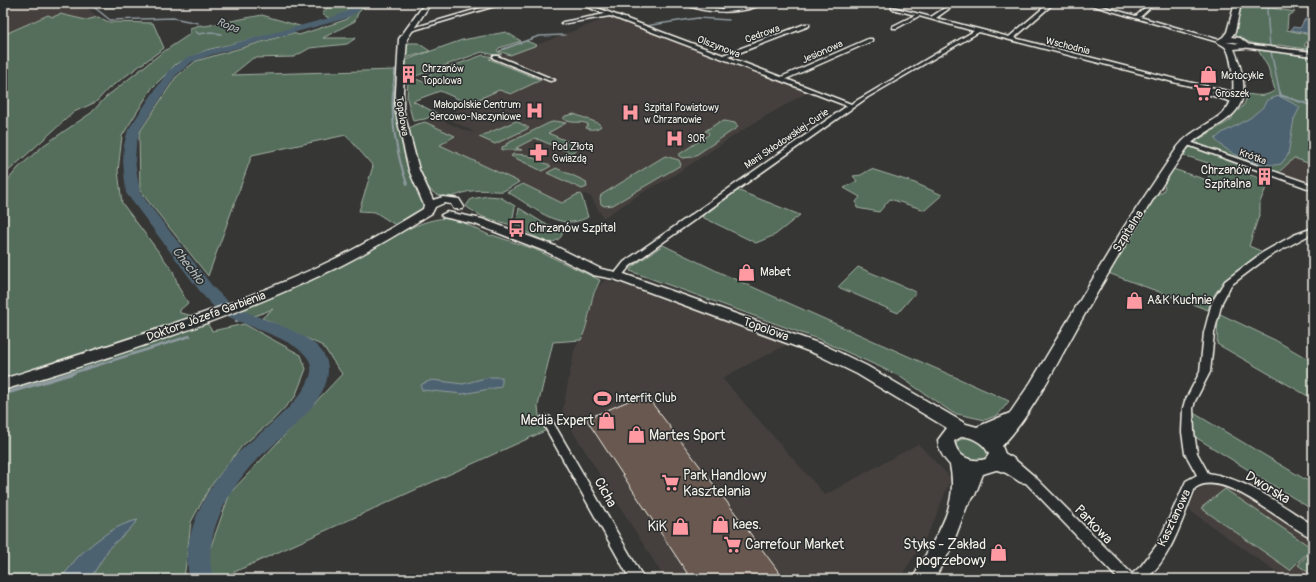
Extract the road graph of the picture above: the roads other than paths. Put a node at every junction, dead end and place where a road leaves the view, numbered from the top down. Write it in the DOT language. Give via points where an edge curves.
graph roads {
  1 [pos="428,3"];
  2 [pos="478,3"];
  3 [pos="504,3"];
  4 [pos="580,3"];
  5 [pos="685,3"];
  6 [pos="761,3"];
  7 [pos="903,3"];
  8 [pos="955,3"];
  9 [pos="1052,3"];
  10 [pos="1086,3"];
  11 [pos="1154,3"];
  12 [pos="1238,3"];
  13 [pos="1296,3"];
  14 [pos="1302,4"];
  15 [pos="488,7"];
  16 [pos="610,15"];
  17 [pos="917,16"];
  18 [pos="1137,17"];
  19 [pos="931,19"];
  20 [pos="563,23"];
  21 [pos="807,25"];
  22 [pos="895,27"];
  23 [pos="409,30"];
  24 [pos="977,31"];
  25 [pos="1010,39"];
  26 [pos="870,40"];
  27 [pos="1232,43"];
  28 [pos="1313,54"];
  29 [pos="495,57"];
  30 [pos="723,57"];
  31 [pos="781,79"];
  32 [pos="552,80"];
  33 [pos="1235,97"];
  34 [pos="852,106"];
  35 [pos="1187,143"];
  36 [pos="421,187"];
  37 [pos="1313,188"];
  38 [pos="443,200"];
  39 [pos="458,207"];
  40 [pos="435,211"];
  41 [pos="478,221"];
  42 [pos="1313,230"];
  43 [pos="617,276"];
  44 [pos="3,385"];
  45 [pos="908,398"];
  46 [pos="1013,418"];
  47 [pos="546,420"];
  48 [pos="971,432"];
  49 [pos="946,440"];
  50 [pos="990,458"];
  51 [pos="958,462"];
  52 [pos="1205,478"];
  53 [pos="960,502"];
  54 [pos="1313,532"];
  55 [pos="637,579"];
  56 [pos="923,579"];
  57 [pos="1127,579"];
  58 [pos="1136,579"];
  1 -- 23 [label="main road, Topolowa"];
  2 -- 15 [label="street"];
  3 -- 15 [label="street"];
  4 -- 16 [label="street, Olszynowa"];
  5 -- 6 [label="street" via="721,12 742,10"];
  7 -- 17 [label="street, Wschodnia" via="894,8"];
  8 -- 19 [label="street"];
  9 -- 25 [label="street"];
  10 -- 18 [label="street"];
  11 -- 18 [label="street"];
  12 -- 27 [label="main road"];
  13 -- 14 [label="street"];
  15 -- 23 [label="street"];
  16 -- 20 [label="street"];
  16 -- 30 [label="street, Olszynowa"];
  17 -- 19 [label="street, Wschodnia"];
  17 -- 22 [label="street"];
  18 -- 27 [label="street"];
  19 -- 24 [label="street, Wschodnia"];
  21 -- 30 [label="street, Cedrowa"];
  23 -- 36 [label="main road, Topolowa" via="403,39 401,51 399,109 414,170"];
  24 -- 25 [label="street, Wschodnia"];
  24 -- 34 [label="street, Marii Skłodowskiej-Curie"];
  25 -- 33 [label="street, Wschodnia" via="1211,89 1209,93 1212,95"];
  26 -- 31 [label="street, Jesionowa"];
  27 -- 28 [label="street"];
  27 -- 33 [label="main road"];
  29 -- 32 [label="street"];
  30 -- 31 [label="street, Olszynowa"];
  31 -- 34 [label="street, Olszynowa"];
  33 -- 35 [label="main road, Szpitalna" via="1237,103 1230,111"];
  34 -- 43 [label="street, Marii Skłodowskiej-Curie" via="656,243 627,264"];
  35 -- 37 [label="street, Krótka"];
  35 -- 46 [label="main road, Szpitalna" via="1138,214 1046,369"];
  36 -- 38 [label="main road"];
  36 -- 40 [label="main road, Topolowa"];
  38 -- 39 [label="main road, Topolowa" via="455,201"];
  38 -- 40 [label="main road"];
  39 -- 40 [label="main road"];
  39 -- 41 [label="main road, Topolowa"];
  40 -- 41 [label="main road, Topolowa"];
  40 -- 44 [label="main road, Doktora Józefa Garbienia" via="312,274 209,317"];
  41 -- 43 [label="main road, Topolowa" via="555,251 597,272"];
  42 -- 52 [label="street" via="1266,255 1228,283 1217,302 1209,333 1205,372 1188,408 1191,453"];
  43 -- 45 [label="main road, Topolowa" via="821,350 862,370"];
  45 -- 48 [label="main road, Topolowa"];
  45 -- 49 [label="main road, Topolowa" via="941,429"];
  46 -- 48 [label="main road"];
  46 -- 50 [label="main road, Szpitalna"];
  47 -- 55 [label="street, Cicha"];
  48 -- 49 [label="main road" via="955,431"];
  48 -- 50 [label="main road, Topolowa"];
  49 -- 51 [label="main road, Topolowa" via="948,451"];
  50 -- 51 [label="main road"];
  50 -- 53 [label="main road, Szpitalna"];
  50 -- 57 [label="street, Parkowa" via="1039,490"];
  51 -- 53 [label="main road, Szpitalna"];
  52 -- 54 [label="street, Dworska" via="1235,485"];
  52 -- 58 [label="street, Kasztanowa" via="1190,484 1170,534 1148,570"];
  53 -- 56 [label="main road, Szpitalna" via="943,545"];
}
